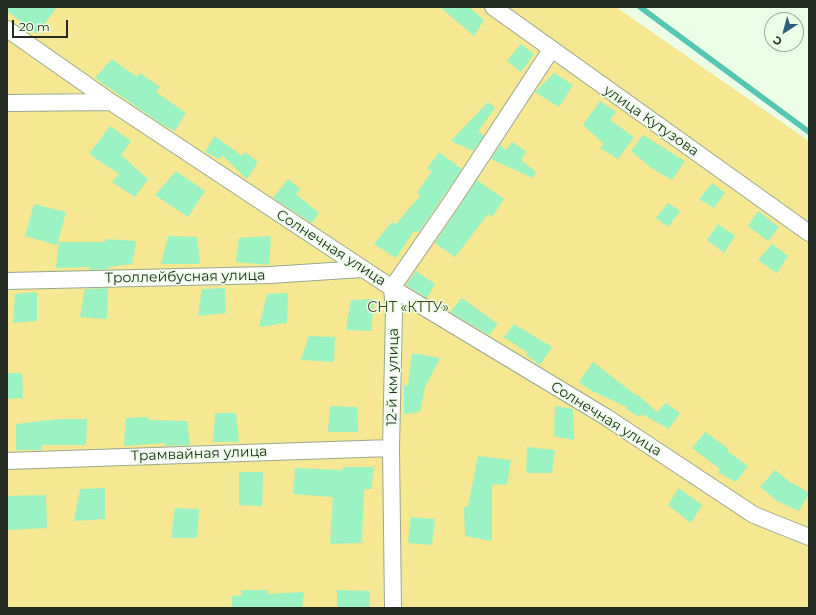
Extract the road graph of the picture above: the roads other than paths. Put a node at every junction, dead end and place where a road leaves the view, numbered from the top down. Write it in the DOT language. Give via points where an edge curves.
graph roads {
  1 [pos="493,7"];
  2 [pos="7,29"];
  3 [pos="551,50"];
  4 [pos="111,102"];
  5 [pos="7,103"];
  6 [pos="809,233"];
  7 [pos="362,269"];
  8 [pos="7,281"];
  9 [pos="392,288"];
  10 [pos="391,448"];
  11 [pos="7,461"];
  12 [pos="809,537"];
  13 [pos="393,608"];
  1 -- 3 [label="street, улица Кутузова"];
  2 -- 4 [label="street, Солнечная улица"];
  3 -- 6 [label="street, улица Кутузова"];
  3 -- 9 [label="street"];
  4 -- 5 [label="street"];
  4 -- 7 [label="street, Солнечная улица"];
  7 -- 8 [label="street, Троллейбусная улица" via="270,275"];
  7 -- 9 [label="street, Солнечная улица"];
  9 -- 10 [label="street, 12-й км улица" via="394,311"];
  9 -- 12 [label="street, Солнечная улица" via="606,417 754,515"];
  10 -- 11 [label="street, Трамвайная улица"];
  10 -- 13 [label="street, 12-й км улица"];
}
